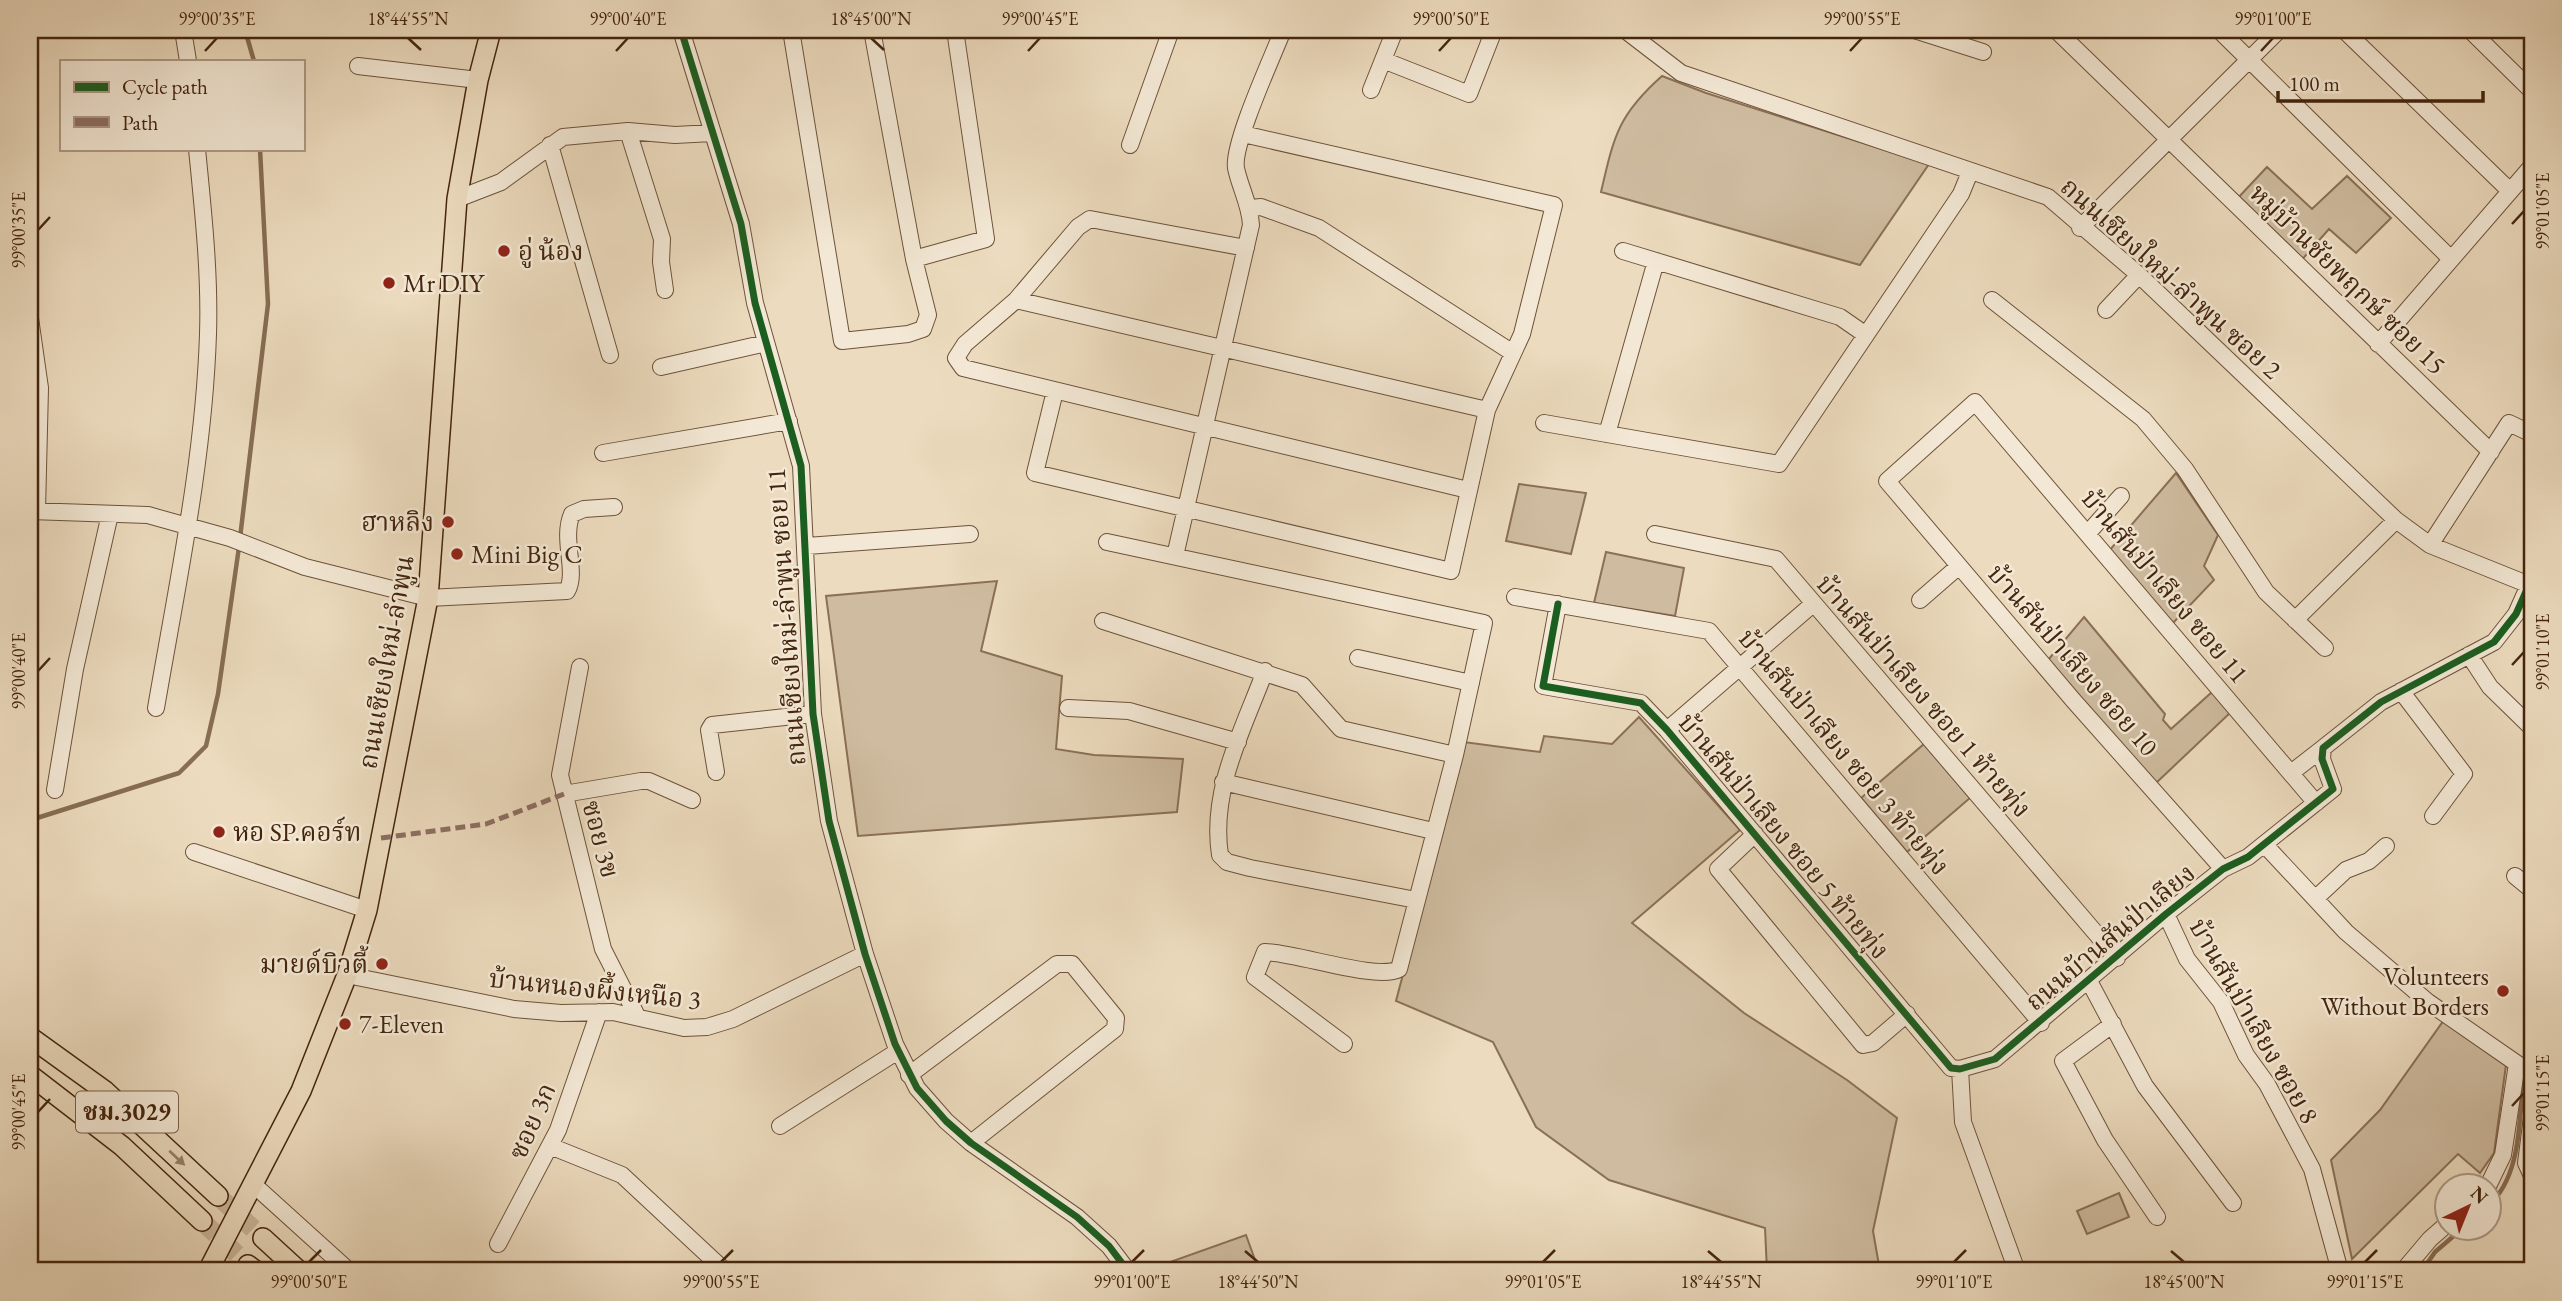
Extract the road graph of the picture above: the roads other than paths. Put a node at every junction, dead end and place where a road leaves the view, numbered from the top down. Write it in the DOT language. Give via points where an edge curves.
graph roads {
  1 [pos="183,30"];
  2 [pos="491,30"];
  3 [pos="681,30"];
  4 [pos="791,30"];
  5 [pos="872,30"];
  6 [pos="955,30"];
  7 [pos="1171,30"];
  8 [pos="1283,30"];
  9 [pos="1395,30"];
  10 [pos="1494,30"];
  11 [pos="1914,30"];
  12 [pos="2056,30"];
  13 [pos="2219,30"];
  14 [pos="2279,30"];
  15 [pos="2344,30"];
  16 [pos="2470,30"];
  17 [pos="1630,31"];
  18 [pos="1983,52"];
  19 [pos="187,60"];
  20 [pos="1383,60"];
  21 [pos="2250,60"];
  22 [pos="358,66"];
  23 [pos="478,80"];
  24 [pos="1371,90"];
  25 [pos="2532,90"];
  26 [pos="628,131"];
  27 [pos="712,133"];
  28 [pos="1242,134"];
  29 [pos="2170,141"];
  30 [pos="550,145"];
  31 [pos="1130,145"];
  32 [pos="197,150"];
  33 [pos="2532,166"];
  34 [pos="1970,172"];
  35 [pos="2510,191"];
  36 [pos="457,199"];
  37 [pos="1251,208"];
  38 [pos="2080,228"];
  39 [pos="1246,248"];
  40 [pos="1623,251"];
  41 [pos="914,258"];
  42 [pos="2451,259"];
  43 [pos="1656,261"];
  44 [pos="2139,275"];
  45 [pos="665,290"];
  46 [pos="1016,300"];
  47 [pos="1992,300"];
  48 [pos="2106,310"];
  49 [pos="30,318"];
  50 [pos="1866,335"];
  51 [pos="766,343"];
  52 [pos="2378,344"];
  53 [pos="1221,347"];
  54 [pos="1513,353"];
  55 [pos="610,355"];
  56 [pos="661,367"];
  57 [pos="1055,391"];
  58 [pos="1975,402"];
  59 [pos="1487,410"];
  60 [pos="789,421"];
  61 [pos="1544,423"];
  62 [pos="1203,428"];
  63 [pos="1607,434"];
  64 [pos="2532,434"];
  65 [pos="2491,452"];
  66 [pos="603,453"];
  67 [pos="1468,490"];
  68 [pos="2121,496"];
  69 [pos="614,507"];
  70 [pos="1185,509"];
  71 [pos="33,511"];
  72 [pos="110,514"];
  73 [pos="2396,520"];
  74 [pos="187,525"];
  75 [pos="2088,533"];
  76 [pos="970,534"];
  77 [pos="1655,534"];
  78 [pos="1107,542"];
  79 [pos="2430,545"];
  80 [pos="807,546"];
  81 [pos="1175,556"];
  82 [pos="1959,566"];
  83 [pos="2530,585"];
  84 [pos="1516,597"];
  85 [pos="428,598"];
  86 [pos="1920,600"];
  87 [pos="1558,604"];
  88 [pos="1813,604"];
  89 [pos="2295,620"];
  90 [pos="1103,621"];
  91 [pos="2325,648"];
  92 [pos="2469,655"];
  93 [pos="1358,658"];
  94 [pos="580,667"];
  95 [pos="1740,667"];
  96 [pos="1265,671"];
  97 [pos="1471,683"];
  98 [pos="2401,691"];
  99 [pos="156,708"];
  100 [pos="1068,708"];
  101 [pos="813,713"];
  102 [pos="2532,728"];
  103 [pos="1667,730"];
  104 [pos="1238,742"];
  105 [pos="2323,748"];
  106 [pos="1455,755"];
  107 [pos="716,772"];
  108 [pos="2291,773"];
  109 [pos="1223,782"];
  110 [pos="55,790"];
  111 [pos="564,794"];
  112 [pos="692,800"];
  113 [pos="2316,803"];
  114 [pos="2432,816"];
  115 [pos="1433,831"];
  116 [pos="1755,834"];
  117 [pos="2264,844"];
  118 [pos="2386,846"];
  119 [pos="194,852"];
  120 [pos="2223,869"];
  121 [pos="2515,876"];
  122 [pos="2532,890"];
  123 [pos="2316,898"];
  124 [pos="1416,900"];
  125 [pos="367,910"];
  126 [pos="2166,914"];
  127 [pos="865,954"];
  128 [pos="2117,958"];
  129 [pos="347,975"];
  130 [pos="2090,981"];
  131 [pos="599,1012"];
  132 [pos="1907,1014"];
  133 [pos="636,1016"];
  134 [pos="2041,1023"];
  135 [pos="2113,1024"];
  136 [pos="30,1037"];
  137 [pos="1345,1044"];
  138 [pos="898,1051"];
  139 [pos="1960,1069"];
  140 [pos="2525,1069"];
  141 [pos="30,1075"];
  142 [pos="909,1075"];
  143 [pos="2532,1117"];
  144 [pos="780,1126"];
  145 [pos="971,1143"];
  146 [pos="550,1146"];
  147 [pos="2495,1172"];
  148 [pos="2532,1176"];
  149 [pos="254,1185"];
  150 [pos="218,1196"];
  151 [pos="2233,1203"];
  152 [pos="2157,1217"];
  153 [pos="202,1221"];
  154 [pos="2432,1237"];
  155 [pos="263,1238"];
  156 [pos="498,1244"];
  157 [pos="724,1270"];
  158 [pos="208,1271"];
  159 [pos="299,1271"];
  160 [pos="349,1271"];
  161 [pos="1128,1271"];
  162 [pos="2017,1271"];
  163 [pos="2340,1271"];
  164 [pos="2403,1271"];
  1 -- 19 [label="street"];
  2 -- 23 [label="main road, ถนนเชียงใหม่-ลำพูน"];
  3 -- 27 [label="street, ถนนเชียงใหม่-ลำพูน ซอย 11"];
  4 -- 41 [label="street" via="842,341 923,329 928,315"];
  5 -- 41 [label="street"];
  6 -- 41 [label="street" via="986,239"];
  7 -- 31 [label="street"];
  8 -- 28 [label="street"];
  9 -- 20 [label="street"];
  10 -- 20 [label="street" via="1469,94"];
  11 -- 18 [label="street"];
  12 -- 29 [label="street, หมู่บ้านชัยพฤกษ์ ซอย 15"];
  13 -- 21 [label="street"];
  14 -- 21 [label="street"];
  15 -- 35 [label="street"];
  16 -- 25 [label="street"];
  17 -- 34 [label="street, ถนนเชียงใหม่-ลำพูน ซอย 2" via="1681,74"];
  20 -- 24 [label="street"];
  21 -- 29 [label="street"];
  21 -- 42 [label="street"];
  22 -- 23 [label="street"];
  23 -- 36 [label="main road, ถนนเชียงใหม่-ลำพูน"];
  26 -- 27 [label="street"];
  26 -- 30 [label="street" via="563,137"];
  26 -- 45 [label="street" via="662,239"];
  27 -- 51 [label="street, ถนนเชียงใหม่-ลำพูน ซอย 11" via="741,224"];
  28 -- 37 [label="street" via="1235,166"];
  28 -- 54 [label="street" via="1554,205 1522,334"];
  29 -- 38 [label="street"];
  29 -- 52 [label="street, หมู่บ้านชัยพฤกษ์ ซอย 15"];
  30 -- 36 [label="street" via="501,181"];
  30 -- 55 [label="street"];
  32 -- 74 [label="street" via="208,334"];
  33 -- 35 [label="street"];
  34 -- 38 [label="street, ถนนเชียงใหม่-ลำพูน ซอย 2" via="2048,197"];
  34 -- 50 [label="street" via="1961,194"];
  35 -- 42 [label="street"];
  36 -- 85 [label="main road, ถนนเชียงใหม่-ลำพูน"];
  37 -- 39 [label="street"];
  37 -- 54 [label="street" via="1261,207 1320,228"];
  38 -- 44 [label="street, ถนนเชียงใหม่-ลำพูน ซอย 2"];
  39 -- 46 [label="street" via="1090,219"];
  39 -- 53 [label="street"];
  40 -- 43 [label="street"];
  42 -- 52 [label="street"];
  43 -- 50 [label="street" via="1840,317"];
  43 -- 63 [label="street"];
  44 -- 48 [label="street"];
  44 -- 73 [label="street, ถนนเชียงใหม่-ลำพูน ซอย 2"];
  46 -- 53 [label="street"];
  46 -- 57 [label="street" via="965,344 956,358 962,368"];
  47 -- 89 [label="street" via="2143,419 2185,469 2247,567"];
  49 -- 71 [label="street" via="40,388"];
  50 -- 63 [label="street" via="1779,464"];
  51 -- 56 [label="street"];
  51 -- 60 [label="street, ถนนเชียงใหม่-ลำพูน ซอย 11"];
  52 -- 65 [label="street, หมู่บ้านชัยพฤกษ์ ซอย 15"];
  53 -- 59 [label="street"];
  53 -- 62 [label="street"];
  54 -- 59 [label="street"];
  57 -- 62 [label="street"];
  57 -- 70 [label="street" via="1035,474"];
  58 -- 75 [label="street, บ้านสันป่าเลียง ซอย 11"];
  58 -- 82 [label="street, บ้านสันป่าเลียง ซอย 10" via="1887,481"];
  59 -- 67 [label="street"];
  60 -- 66 [label="street"];
  60 -- 80 [label="street, ถนนเชียงใหม่-ลำพูน ซอย 11" via="803,476"];
  61 -- 63 [label="street"];
  62 -- 67 [label="street"];
  62 -- 70 [label="street"];
  64 -- 65 [label="street" via="2509,423"];
  65 -- 79 [label="street"];
  67 -- 70 [label="street" via="1451,571"];
  68 -- 75 [label="street"];
  69 -- 85 [label="street" via="572,514 567,536 571,584 567,592"];
  70 -- 81 [label="street"];
  71 -- 72 [label="street"];
  72 -- 74 [label="street"];
  72 -- 110 [label="street" via="75,669"];
  73 -- 79 [label="street, ถนนเชียงใหม่-ลำพูน ซอย 2"];
  73 -- 89 [label="street"];
  74 -- 85 [label="street" via="305,567"];
  74 -- 99 [label="street"];
  75 -- 108 [label="street, บ้านสันป่าเลียง ซอย 11"];
  76 -- 80 [label="street"];
  77 -- 88 [label="street, บ้านสันป่าเลียง ซอย 1 ท้ายทุ่ง" via="1776,559"];
  78 -- 81 [label="street"];
  79 -- 83 [label="street, ถนนเชียงใหม่-ลำพูน ซอย 2"];
  80 -- 101 [label="street, ถนนเชียงใหม่-ลำพูน ซอย 11"];
  81 -- 97 [label="street" via="1484,623"];
  82 -- 86 [label="street"];
  82 -- 120 [label="street, บ้านสันป่าเลียง ซอย 10"];
  83 -- 92 [label="street" via="2503,634"];
  84 -- 87 [label="street, บ้านสันป่าเลียง ซอย 3 ท้ายทุ่ง"];
  85 -- 125 [label="main road, ถนนเชียงใหม่-ลำพูน"];
  87 -- 95 [label="street, บ้านสันป่าเลียง ซอย 3 ท้ายทุ่ง" via="1709,631"];
  87 -- 103 [label="street, บ้านสันป่าเลียง ซอย 5 ท้ายทุ่ง" via="1543,686 1641,703"];
  88 -- 95 [label="street"];
  88 -- 128 [label="street, บ้านสันป่าเลียง ซอย 1 ท้ายทุ่ง"];
  89 -- 91 [label="street"];
  90 -- 96 [label="street"];
  92 -- 98 [label="street"];
  92 -- 102 [label="street" via="2490,687"];
  93 -- 97 [label="street"];
  94 -- 111 [label="street, ซอย 3ข" via="559,775"];
  95 -- 103 [label="street"];
  95 -- 134 [label="street, บ้านสันป่าเลียง ซอย 3 ท้ายทุ่ง"];
  96 -- 104 [label="street"];
  96 -- 106 [label="street" via="1302,685 1341,729"];
  97 -- 106 [label="street"];
  98 -- 105 [label="street"];
  98 -- 114 [label="street" via="2464,774"];
  100 -- 104 [label="street" via="1129,711"];
  101 -- 107 [label="street" via="712,726 711,755"];
  101 -- 127 [label="street, ถนนเชียงใหม่-ลำพูน ซอย 11" via="829,821"];
  103 -- 116 [label="street, บ้านสันป่าเลียง ซอย 5 ท้ายทุ่ง"];
  104 -- 109 [label="street"];
  105 -- 108 [label="street"];
  105 -- 113 [label="street, ถนนบ้านสันป่าเลียง" via="2322,760 2334,786"];
  106 -- 115 [label="street"];
  108 -- 113 [label="street, บ้านสันป่าเลียง ซอย 11"];
  109 -- 115 [label="street"];
  109 -- 124 [label="street" via="1217,809 1218,844 1227,862"];
  111 -- 112 [label="street" via="649,781"];
  111 -- 133 [label="street, ซอย 3ข" via="603,948"];
  113 -- 117 [label="street, ถนนบ้านสันป่าเลียง"];
  115 -- 124 [label="street"];
  116 -- 132 [label="street, บ้านสันป่าเลียง ซอย 5 ท้ายทุ่ง"];
  116 -- 132 [label="street" via="1718,869 1863,1045 1874,1043"];
  117 -- 120 [label="street, ถนนบ้านสันป่าเลียง"];
  117 -- 123 [label="street"];
  118 -- 123 [label="street" via="2369,861 2346,870"];
  119 -- 125 [label="street"];
  120 -- 126 [label="street, ถนนบ้านสันป่าเลียง"];
  121 -- 122 [label="street"];
  123 -- 140 [label="street" via="2346,932 2428,1002"];
  124 -- 137 [label="street" via="1399,969 1393,972 1379,974 1265,952 1255,977"];
  125 -- 129 [label="main road, ถนนเชียงใหม่-ลำพูน"];
  126 -- 128 [label="street, ถนนบ้านสันป่าเลียง"];
  126 -- 163 [label="street, บ้านสันป่าเลียง ซอย 8" via="2187,959 2221,1002 2312,1169"];
  127 -- 133 [label="street, บ้านหนองผึ้งเหนือ 3" via="707,1027 684,1028"];
  127 -- 138 [label="street, ถนนเชียงใหม่-ลำพูน ซอย 11"];
  128 -- 130 [label="street, ถนนบ้านสันป่าเลียง"];
  129 -- 131 [label="street, บ้านหนองผึ้งเหนือ 3" via="514,1009"];
  129 -- 149 [label="main road, ถนนเชียงใหม่-ลำพูน" via="301,1091"];
  130 -- 134 [label="street, ถนนบ้านสันป่าเลียง"];
  130 -- 135 [label="street"];
  131 -- 133 [label="street, บ้านหนองผึ้งเหนือ 3"];
  131 -- 146 [label="street, ซอย 3ก"];
  132 -- 139 [label="street, บ้านสันป่าเลียง ซอย 5 ท้ายทุ่ง" via="1951,1068"];
  134 -- 139 [label="street, ถนนบ้านสันป่าเลียง" via="1995,1059"];
  135 -- 151 [label="street" via="2146,1086"];
  135 -- 152 [label="street" via="2063,1061 2105,1140"];
  136 -- 150 [label="main road, ชม.3029, one-way" via="105,1091"];
  138 -- 142 [label="street, ถนนเชียงใหม่-ลำพูน ซอย 11"];
  138 -- 144 [label="street"];
  139 -- 162 [label="street" via="1963,1122"];
  140 -- 147 [label="street"];
  141 -- 153 [label="main road, ชม.3029" via="122,1146"];
  142 -- 145 [label="street, ถนนเชียงใหม่-ลำพูน ซอย 11" via="946,1121"];
  142 -- 145 [label="street" via="1057,964 1072,964 1116,1018 1115,1029"];
  143 -- 148 [label="street" via="2526,1163"];
  145 -- 161 [label="street, ถนนเชียงใหม่-ลำพูน ซอย 11" via="1077,1217"];
  146 -- 156 [label="street, ซอย 3ก"];
  146 -- 157 [label="street" via="622,1175"];
  149 -- 158 [label="main road, ถนนเชียงใหม่-ลำพูน"];
  149 -- 160 [label="street"];
  154 -- 164 [label="street"];
  155 -- 159 [label="main road"];
}
